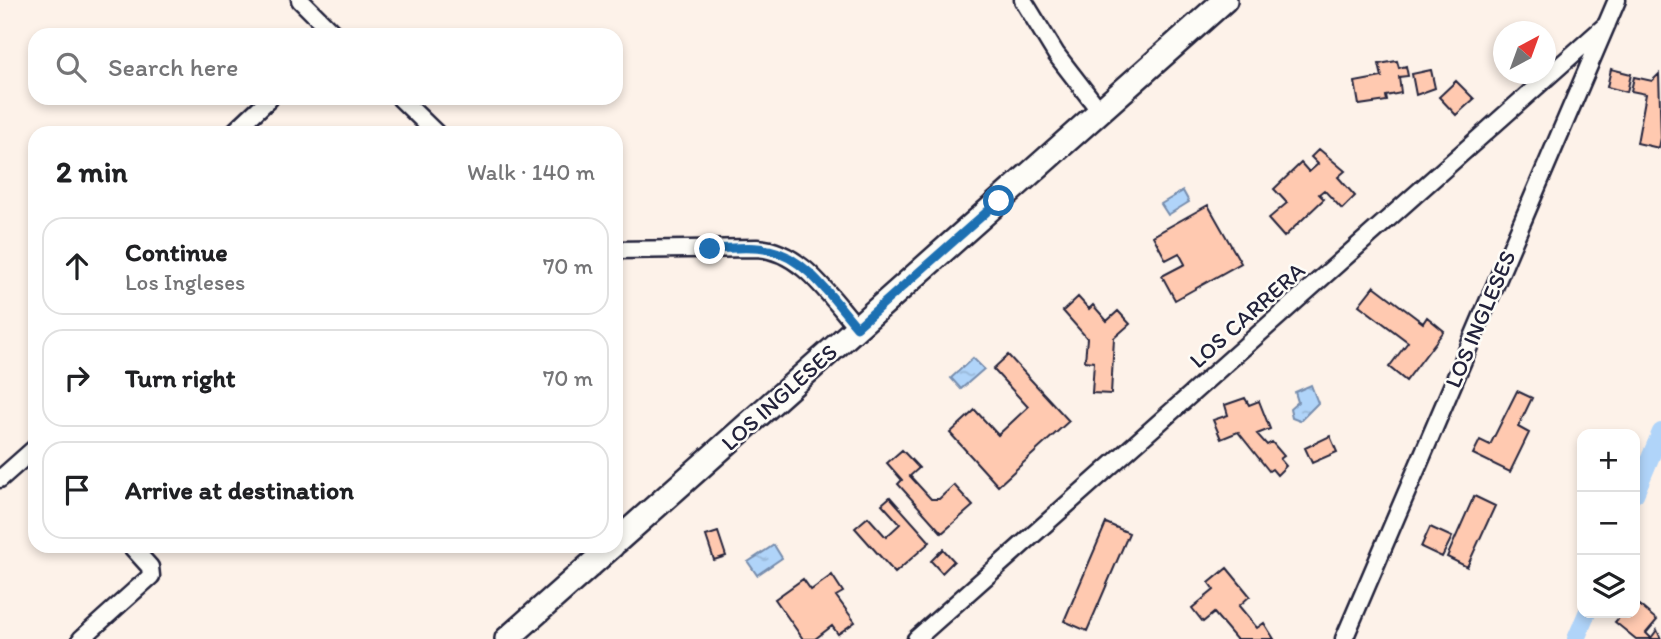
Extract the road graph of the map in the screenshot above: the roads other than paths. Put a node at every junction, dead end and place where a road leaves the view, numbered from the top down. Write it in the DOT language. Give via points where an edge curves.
graph roads {
  1 [pos="300,0"];
  2 [pos="1225,0"];
  3 [pos="1617,0"];
  4 [pos="1028,2"];
  5 [pos="1607,24"];
  6 [pos="328,28"];
  7 [pos="263,105"];
  8 [pos="407,105"];
  9 [pos="1100,111"];
  10 [pos="240,126"];
  11 [pos="429,126"];
  12 [pos="623,250"];
  13 [pos="857,327"];
  14 [pos="28,454"];
  15 [pos="0,479"];
  16 [pos="623,536"];
  17 [pos="137,553"];
  18 [pos="604,553"];
  19 [pos="81,639"];
  20 [pos="507,639"];
  21 [pos="916,639"];
  22 [pos="1344,639"];
  1 -- 6 [label="street"];
  2 -- 9 [label="street, LOS INGLESES"];
  3 -- 5 [label="street, LOS INGLESES"];
  4 -- 9 [label="street" via="1056,54"];
  5 -- 21 [label="street, LOS CARRERA"];
  5 -- 22 [label="street, LOS INGLESES"];
  7 -- 10 [label="street"];
  8 -- 11 [label="street"];
  9 -- 13 [label="street, LOS INGLESES"];
  12 -- 13 [label="street" via="776,251 804,268"];
  13 -- 16 [label="street, LOS INGLESES"];
  14 -- 15 [label="street"];
  17 -- 19 [label="street" via="150,567 151,576"];
  18 -- 20 [label="street"];
}
